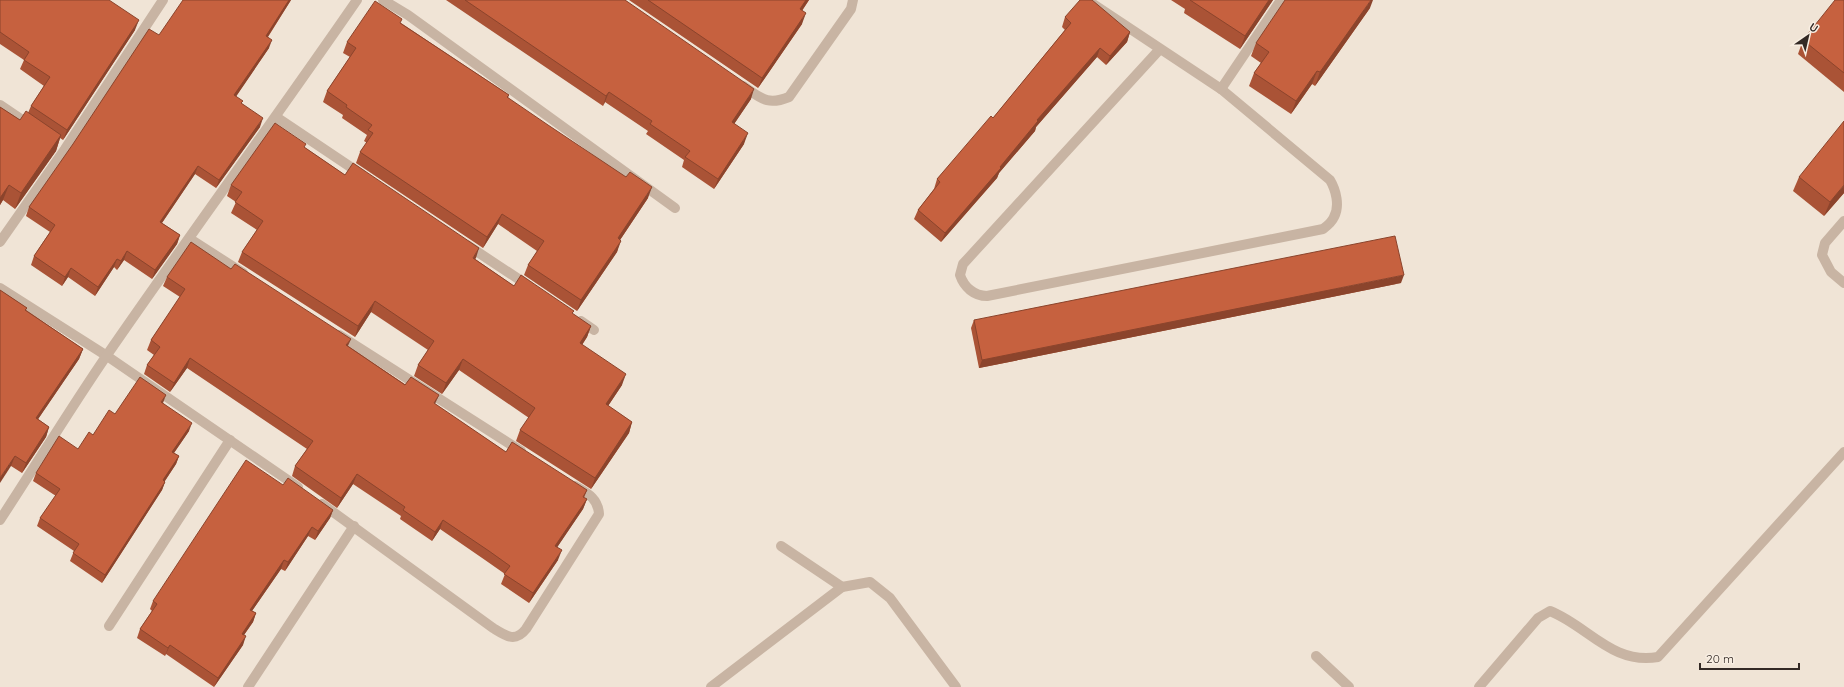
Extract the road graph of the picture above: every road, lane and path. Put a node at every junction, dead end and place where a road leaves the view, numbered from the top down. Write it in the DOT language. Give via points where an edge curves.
graph roads {
  1 [pos="164,0"];
  2 [pos="357,0"];
  3 [pos="383,0"];
  4 [pos="853,0"];
  5 [pos="1087,0"];
  6 [pos="1281,0"];
  7 [pos="1160,49"];
  8 [pos="736,81"];
  9 [pos="1221,89"];
  10 [pos="0,105"];
  11 [pos="276,117"];
  12 [pos="39,131"];
  13 [pos="369,179"];
  14 [pos="675,208"];
  15 [pos="1844,221"];
  16 [pos="190,239"];
  17 [pos="462,241"];
  18 [pos="0,242"];
  19 [pos="250,278"];
  20 [pos="1844,283"];
  21 [pos="0,288"];
  22 [pos="534,290"];
  23 [pos="574,316"];
  24 [pos="330,329"];
  25 [pos="594,330"];
  26 [pos="107,356"];
  27 [pos="230,440"];
  28 [pos="1844,452"];
  29 [pos="531,457"];
  30 [pos="564,479"];
  31 [pos="0,520"];
  32 [pos="354,526"];
  33 [pos="781,546"];
  34 [pos="842,587"];
  35 [pos="109,626"];
  36 [pos="1316,656"];
  37 [pos="248,687"];
  38 [pos="711,687"];
  39 [pos="956,687"];
  40 [pos="1349,687"];
  41 [pos="1479,687"];
  1 -- 18 [label="street" via="141,26"];
  2 -- 11 [label="street"];
  3 -- 14 [label="street" via="408,14"];
  4 -- 8 [label="street" via="851,9 789,97 777,102 762,99"];
  5 -- 7 [label="street"];
  6 -- 9 [label="street"];
  7 -- 9 [label="street"];
  7 -- 9 [label="street" via="963,264 960,275 966,287 980,296 987,296 1323,229 1334,218 1337,207 1336,190 1330,180"];
  10 -- 12 [label="street"];
  11 -- 13 [label="street"];
  11 -- 16 [label="street"];
  15 -- 20 [label="street" via="1825,242 1822,255 1831,272"];
  16 -- 19 [label="street"];
  16 -- 26 [label="street"];
  17 -- 22 [label="street"];
  21 -- 26 [label="street"];
  23 -- 25 [label="street"];
  24 -- 29 [label="street"];
  26 -- 27 [label="street"];
  26 -- 31 [label="street"];
  27 -- 32 [label="street"];
  27 -- 35 [label="street"];
  28 -- 41 [label="street" via="1658,656 1644,659 1618,652 1605,646 1561,615 1550,611 1538,618"];
  30 -- 32 [label="street" via="596,500 599,514 521,636 514,638 493,628"];
  32 -- 37 [label="street"];
  33 -- 34 [label="street"];
  34 -- 38 [label="street"];
  34 -- 39 [label="street" via="870,582 890,598"];
  36 -- 40 [label="street"];
}
